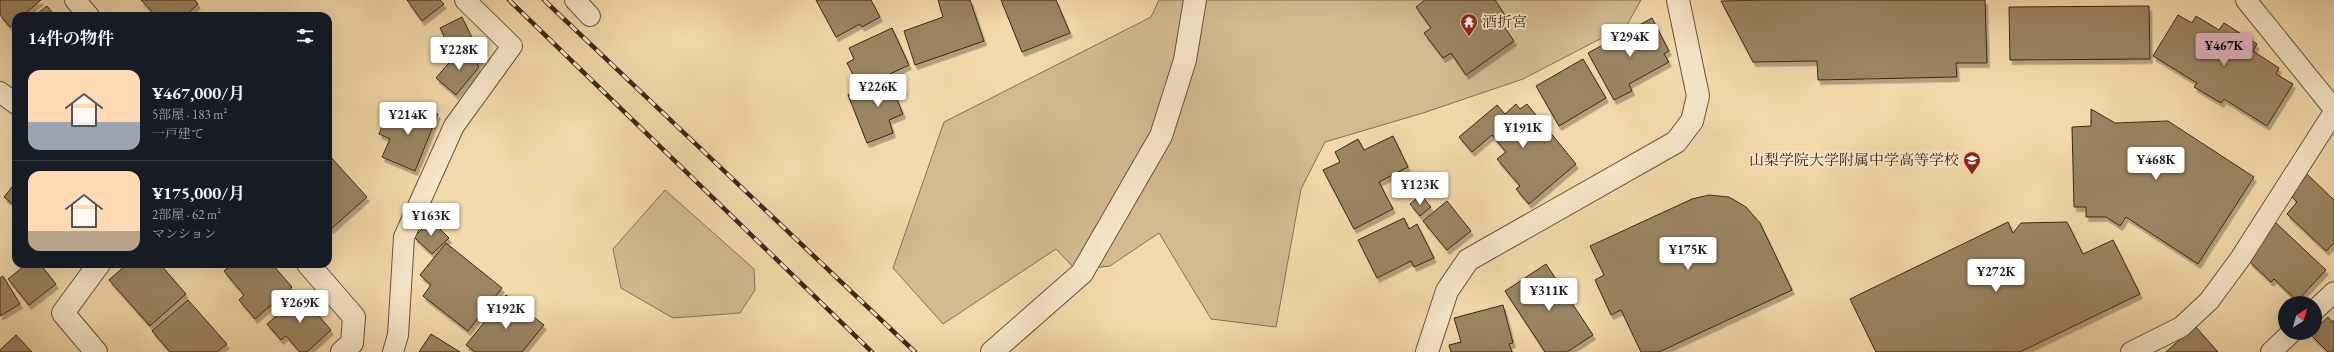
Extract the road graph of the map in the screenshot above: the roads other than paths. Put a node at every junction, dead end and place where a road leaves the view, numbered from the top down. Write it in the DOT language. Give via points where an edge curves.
graph roads {
  1 [pos="75,0"];
  2 [pos="465,0"];
  3 [pos="575,0"];
  4 [pos="1195,0"];
  5 [pos="1678,0"];
  6 [pos="2246,0"];
  7 [pos="86,12"];
  8 [pos="590,16"];
  9 [pos="0,92"];
  10 [pos="12,101"];
  11 [pos="2334,111"];
  12 [pos="96,268"];
  13 [pos="311,268"];
  14 [pos="2334,292"];
  15 [pos="2322,303"];
  16 [pos="2284,340"];
  17 [pos="96,352"];
  18 [pos="342,352"];
  19 [pos="394,352"];
  20 [pos="992,352"];
  21 [pos="1427,352"];
  22 [pos="2131,352"];
  23 [pos="2271,352"];
  1 -- 7 [label="lane"];
  2 -- 19 [label="lane" via="512,46 454,126 404,237 398,335"];
  3 -- 8 [label="lane"];
  4 -- 20 [label="street" via="1185,60 1161,136 1082,273"];
  5 -- 21 [label="street" via="1698,96 1692,121 1676,142 1468,260 1447,291"];
  6 -- 11 [label="lane"];
  9 -- 10 [label="lane"];
  11 -- 22 [label="lane" via="2240,259 2209,301 2181,327"];
  12 -- 17 [label="street" via="63,312"];
  13 -- 18 [label="street" via="354,317 352,343"];
  14 -- 15 [label="lane"];
  16 -- 23 [label="lane"];
}
